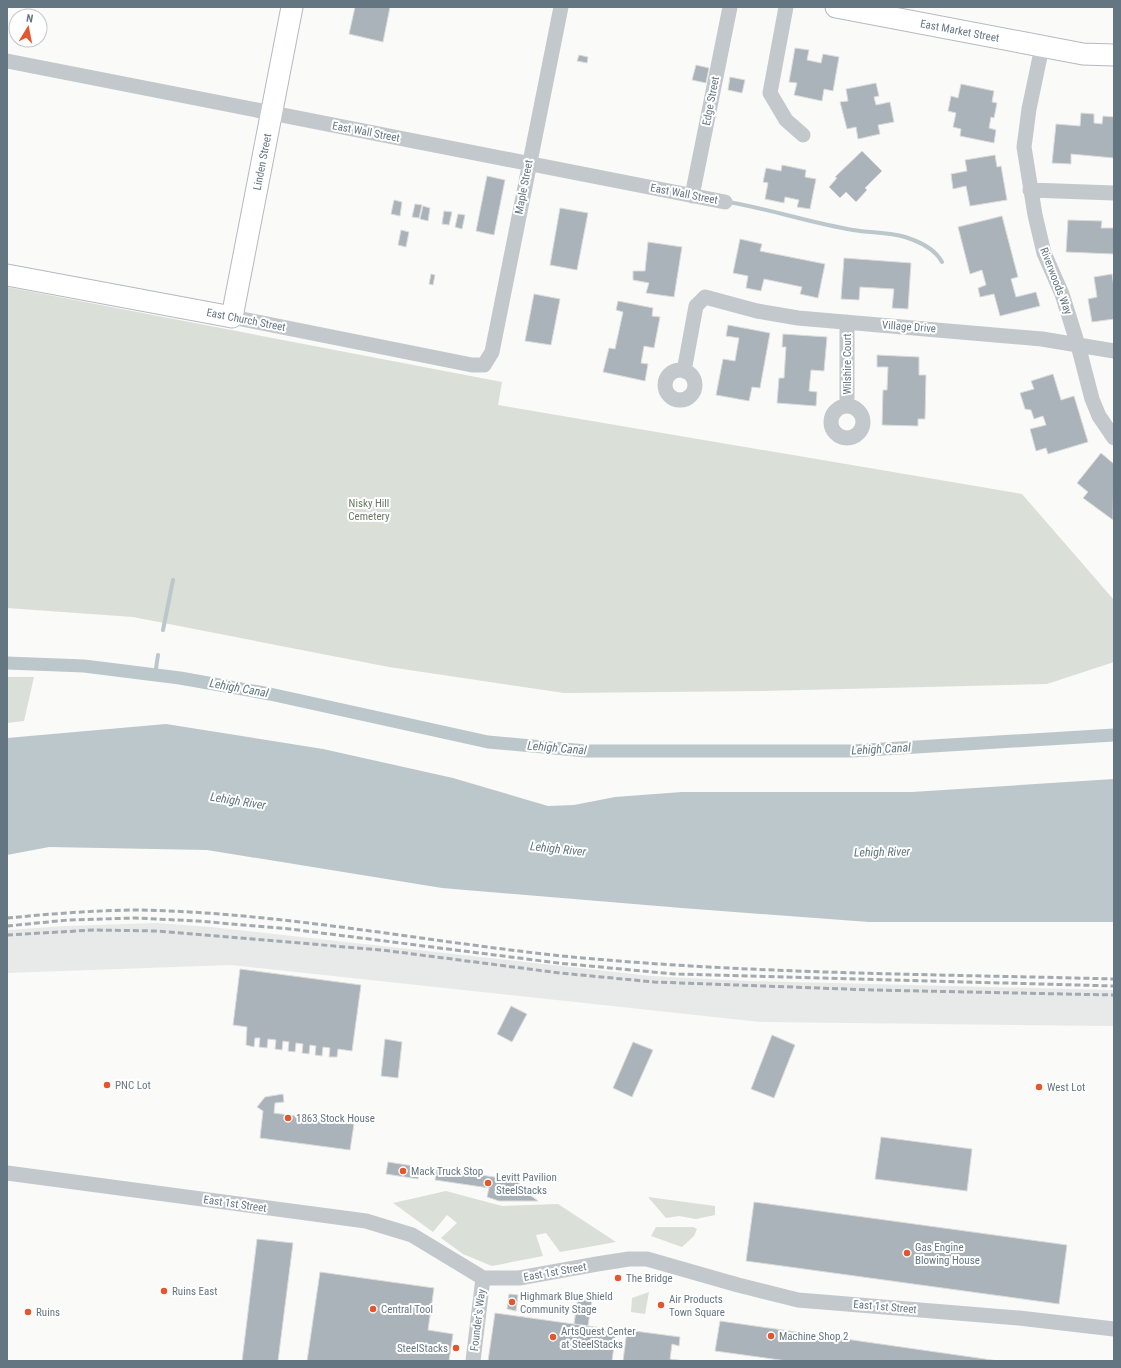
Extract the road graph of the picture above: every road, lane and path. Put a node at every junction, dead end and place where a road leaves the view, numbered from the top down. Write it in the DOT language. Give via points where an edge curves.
graph roads {
  1 [pos="292,7"];
  2 [pos="562,7"];
  3 [pos="730,7"];
  4 [pos="786,7"];
  5 [pos="836,7"];
  6 [pos="896,13"];
  7 [pos="1042,47"];
  8 [pos="1083,54"];
  9 [pos="1114,55"];
  10 [pos="7,61"];
  11 [pos="1114,67"];
  12 [pos="272,113"];
  13 [pos="803,135"];
  14 [pos="529,163"];
  15 [pos="1030,190"];
  16 [pos="1114,193"];
  17 [pos="692,196"];
  18 [pos="725,202"];
  19 [pos="7,275"];
  20 [pos="232,317"];
  21 [pos="847,322"];
  22 [pos="1078,345"];
  23 [pos="1114,351"];
  24 [pos="484,365"];
  25 [pos="684,370"];
  26 [pos="847,406"];
  27 [pos="1114,438"];
  28 [pos="7,1173"];
  29 [pos="487,1279"];
  30 [pos="1114,1329"];
  31 [pos="472,1361"];
  32 [pos="483,1361"];
  1 -- 12 [label="street, Linden Street"];
  2 -- 14 [label="street, Maple Street"];
  3 -- 17 [label="street, Edge Street"];
  4 -- 13 [label="street" via="770,93 786,120"];
  5 -- 6 [label="street, East Market Street"];
  6 -- 7 [label="street, East Market Street"];
  7 -- 8 [label="street, East Market Street"];
  7 -- 15 [label="street, Riverwoods Way" via="1024,147"];
  8 -- 9 [label="street, East Market Street"];
  8 -- 11 [label="street, East Market Street"];
  10 -- 12 [label="street, East Wall Street"];
  12 -- 14 [label="street, East Wall Street"];
  12 -- 20 [label="street, Linden Street"];
  14 -- 17 [label="street, East Wall Street"];
  14 -- 24 [label="street, Maple Street" via="492,352"];
  15 -- 16 [label="street"];
  15 -- 22 [label="street, Riverwoods Way" via="1044,253 1062,294"];
  17 -- 18 [label="street, East Wall Street"];
  19 -- 20 [label="street, East Church Street"];
  20 -- 24 [label="street, East Church Street" via="359,344"];
  21 -- 22 [label="street, Village Drive" via="1035,338"];
  21 -- 25 [label="street, Village Drive" via="757,311 705,297 696,306"];
  21 -- 26 [label="street, Wilshire Court"];
  22 -- 23 [label="street, Village Drive"];
  22 -- 27 [label="street, Riverwoods Way" via="1092,399 1099,416"];
  28 -- 29 [label="street, East 1st Street" via="366,1221 412,1235"];
  29 -- 30 [label="street, East 1st Street" via="519,1278 629,1259 647,1259 798,1300 1020,1318"];
  29 -- 31 [label="street, Founder's Way"];
  29 -- 32 [label="street"];
}
